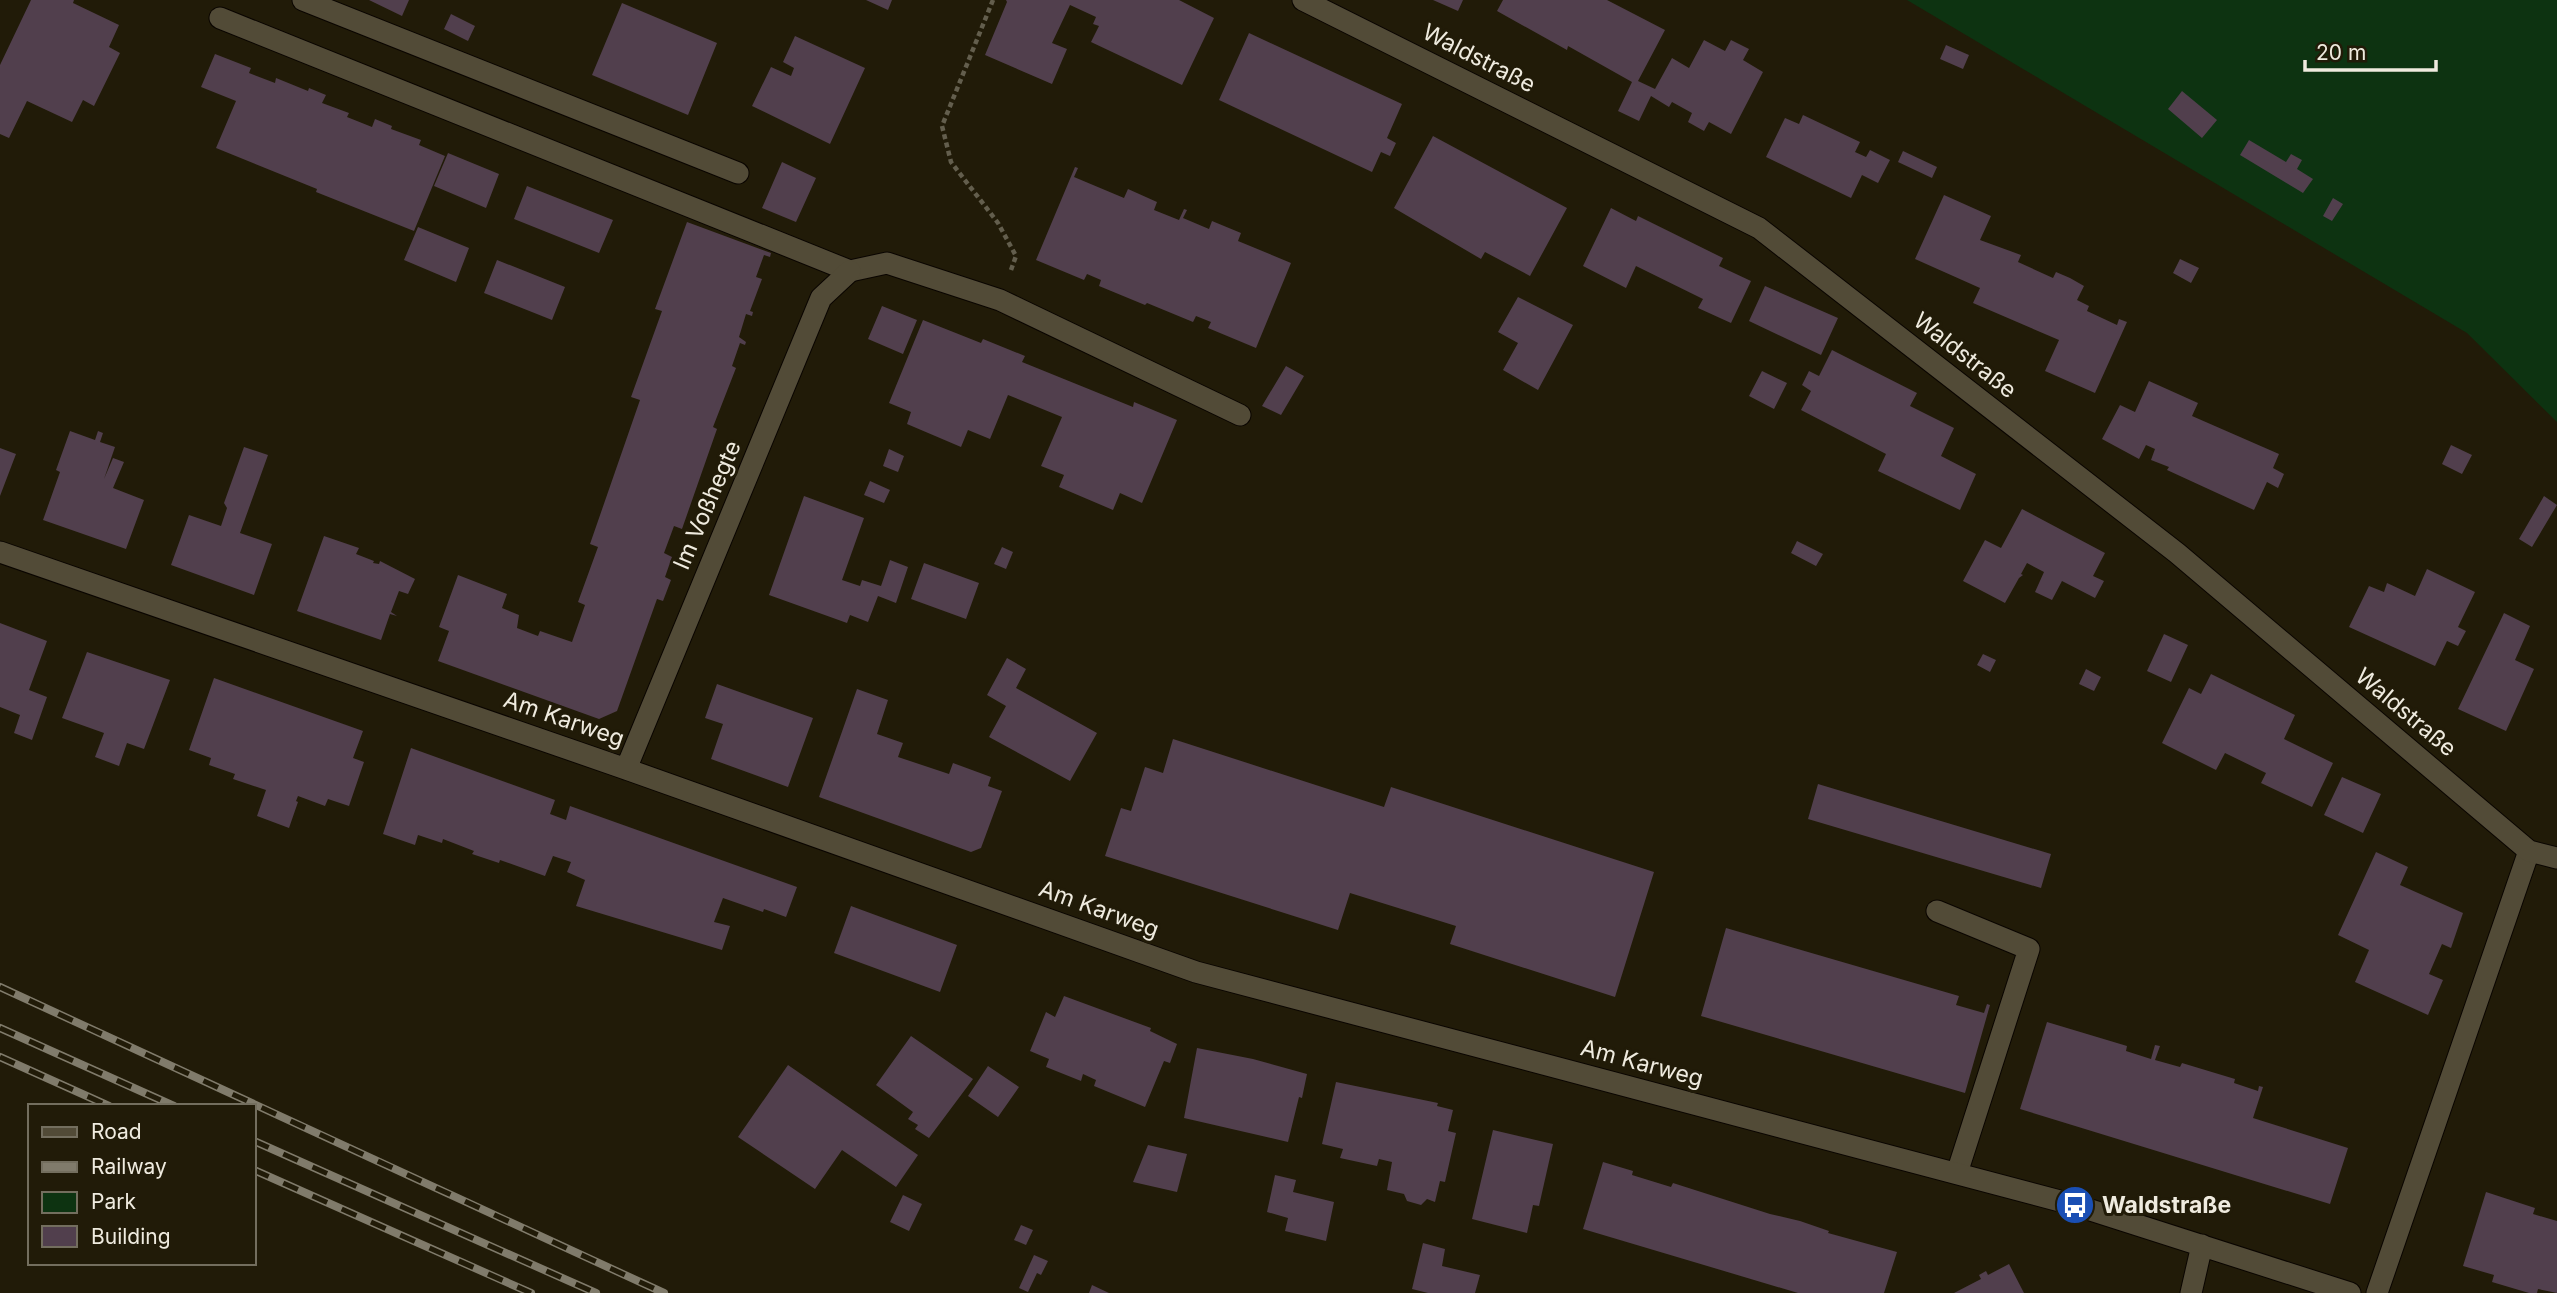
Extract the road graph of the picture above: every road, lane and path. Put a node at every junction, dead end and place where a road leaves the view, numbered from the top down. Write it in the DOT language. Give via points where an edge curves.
graph roads {
  1 [pos="303,0"];
  2 [pos="993,0"];
  3 [pos="1303,0"];
  4 [pos="220,19"];
  5 [pos="738,173"];
  6 [pos="850,271"];
  7 [pos="1000,300"];
  8 [pos="1240,415"];
  9 [pos="0,552"];
  10 [pos="626,769"];
  11 [pos="2529,851"];
  12 [pos="2557,858"];
  13 [pos="1937,911"];
  14 [pos="1957,1173"];
  15 [pos="2202,1245"];
  16 [pos="2191,1293"];
  17 [pos="2350,1293"];
  18 [pos="2377,1293"];
  1 -- 5 [label="street"];
  2 -- 7 [label="path" via="942,126 951,162 998,223 1016,256"];
  3 -- 11 [label="street, Waldstraße" via="1759,228 2177,554"];
  4 -- 6 [label="street"];
  6 -- 7 [label="street" via="887,263"];
  6 -- 10 [label="street, Im Voßhegte" via="821,298"];
  7 -- 8 [label="street"];
  9 -- 10 [label="street, Am Karweg"];
  10 -- 14 [label="street, Am Karweg" via="1196,972"];
  11 -- 12 [label="street, Waldstraße"];
  11 -- 18 [label="street"];
  13 -- 14 [label="street" via="2029,949"];
  14 -- 15 [label="street, Am Karweg"];
  15 -- 16 [label="street"];
  15 -- 17 [label="street, Am Karweg"];
}
